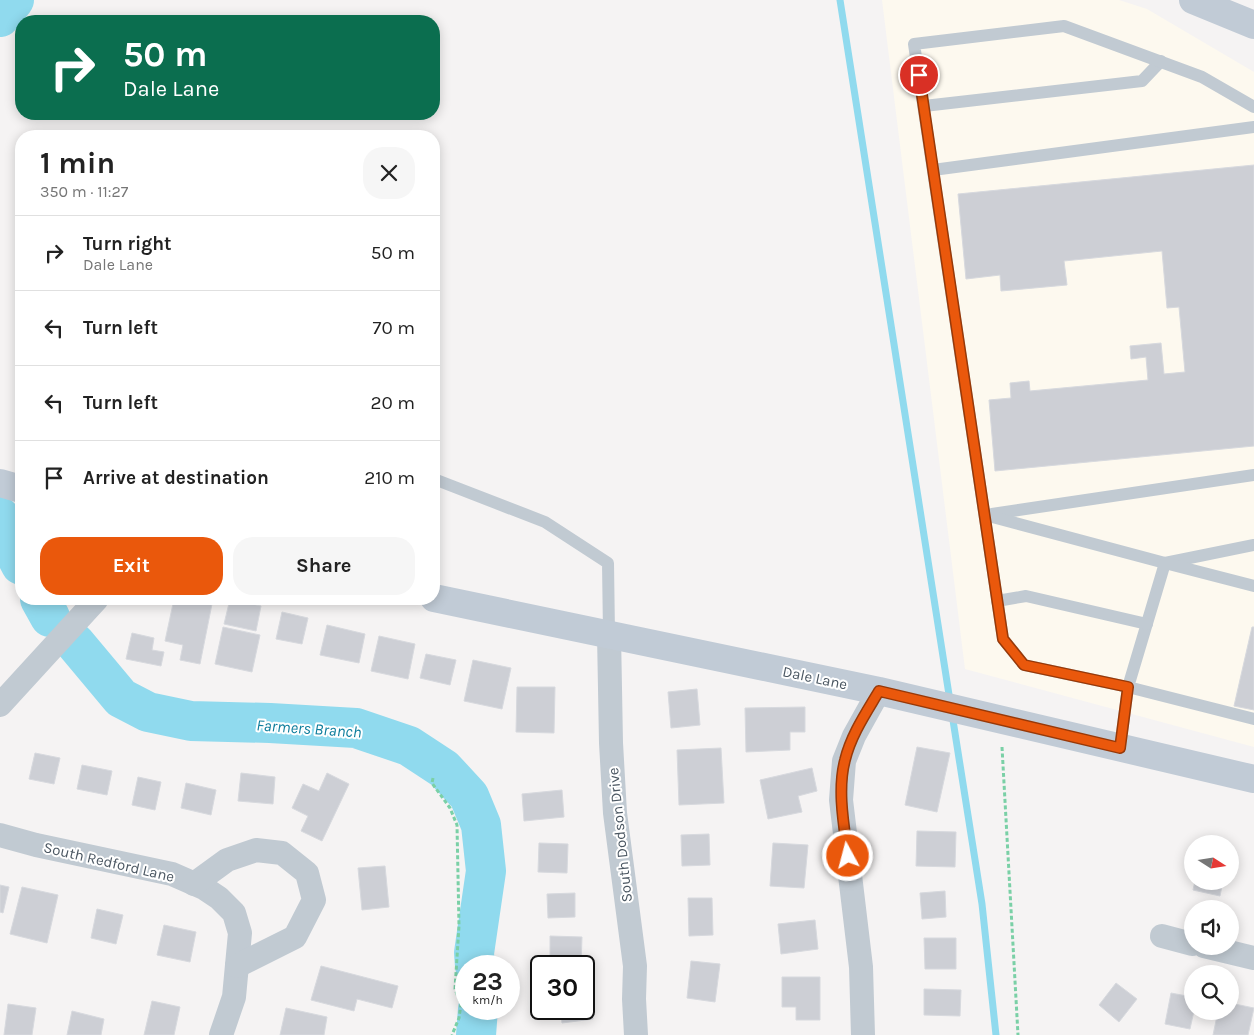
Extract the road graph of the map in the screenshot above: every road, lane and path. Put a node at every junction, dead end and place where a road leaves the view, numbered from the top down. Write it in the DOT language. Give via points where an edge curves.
graph roads {
  1 [pos="1193,0"];
  2 [pos="1254,25"];
  3 [pos="1161,61"];
  4 [pos="924,106"];
  5 [pos="1254,107"];
  6 [pos="1254,127"];
  7 [pos="933,170"];
  8 [pos="1254,475"];
  9 [pos="440,481"];
  10 [pos="0,483"];
  11 [pos="15,488"];
  12 [pos="985,516"];
  13 [pos="1254,545"];
  14 [pos="1165,563"];
  15 [pos="1254,586"];
  16 [pos="440,599"];
  17 [pos="998,601"];
  18 [pos="92,605"];
  19 [pos="1147,624"];
  20 [pos="609,634"];
  21 [pos="1128,687"];
  22 [pos="879,691"];
  23 [pos="0,705"];
  24 [pos="1254,719"];
  25 [pos="1002,747"];
  26 [pos="1120,748"];
  27 [pos="433,778"];
  28 [pos="1254,779"];
  29 [pos="0,835"];
  30 [pos="194,884"];
  31 [pos="1162,936"];
  32 [pos="1184,942"];
  33 [pos="1239,954"];
  34 [pos="1254,958"];
  35 [pos="236,966"];
  36 [pos="221,1035"];
  37 [pos="452,1035"];
  38 [pos="636,1035"];
  39 [pos="863,1035"];
  40 [pos="1018,1035"];
  1 -- 2 [label="street"];
  3 -- 4 [label="lane" via="1142,81"];
  3 -- 4 [label="lane" via="1064,26 914,44"];
  3 -- 5 [label="lane" via="1202,77"];
  4 -- 7 [label="lane"];
  6 -- 7 [label="lane"];
  7 -- 12 [label="lane"];
  8 -- 12 [label="lane"];
  9 -- 20 [label="lane" via="545,522 608,564"];
  10 -- 11 [label="street"];
  12 -- 14 [label="lane"];
  12 -- 17 [label="lane"];
  13 -- 14 [label="lane"];
  14 -- 15 [label="lane"];
  14 -- 19 [label="lane"];
  16 -- 20 [label="street, Dale Lane"];
  17 -- 19 [label="lane" via="1026,596"];
  17 -- 21 [label="lane" via="1003,639 1024,665"];
  18 -- 23 [label="street"];
  19 -- 21 [label="lane"];
  20 -- 22 [label="street, Dale Lane"];
  20 -- 38 [label="street, South Dodson Drive" via="615,804 635,966"];
  21 -- 24 [label="lane"];
  21 -- 26 [label="lane"];
  22 -- 26 [label="street, Dale Lane"];
  22 -- 39 [label="street" via="844,761 841,800 861,967"];
  25 -- 40 [label="path"];
  26 -- 28 [label="street, Dale Lane"];
  27 -- 37 [label="path" via="432,783 457,824 460,926 455,989 461,1004"];
  29 -- 30 [label="street, South Redford Lane" via="172,874"];
  30 -- 35 [label="street, South Redford Lane" via="219,898 234,913 240,933"];
  30 -- 35 [label="street" via="227,860 256,850 282,853 306,873 314,900 295,937"];
  31 -- 32 [label="street"];
  33 -- 34 [label="street"];
  35 -- 36 [label="street, South Redford Lane" via="234,997"];
}
